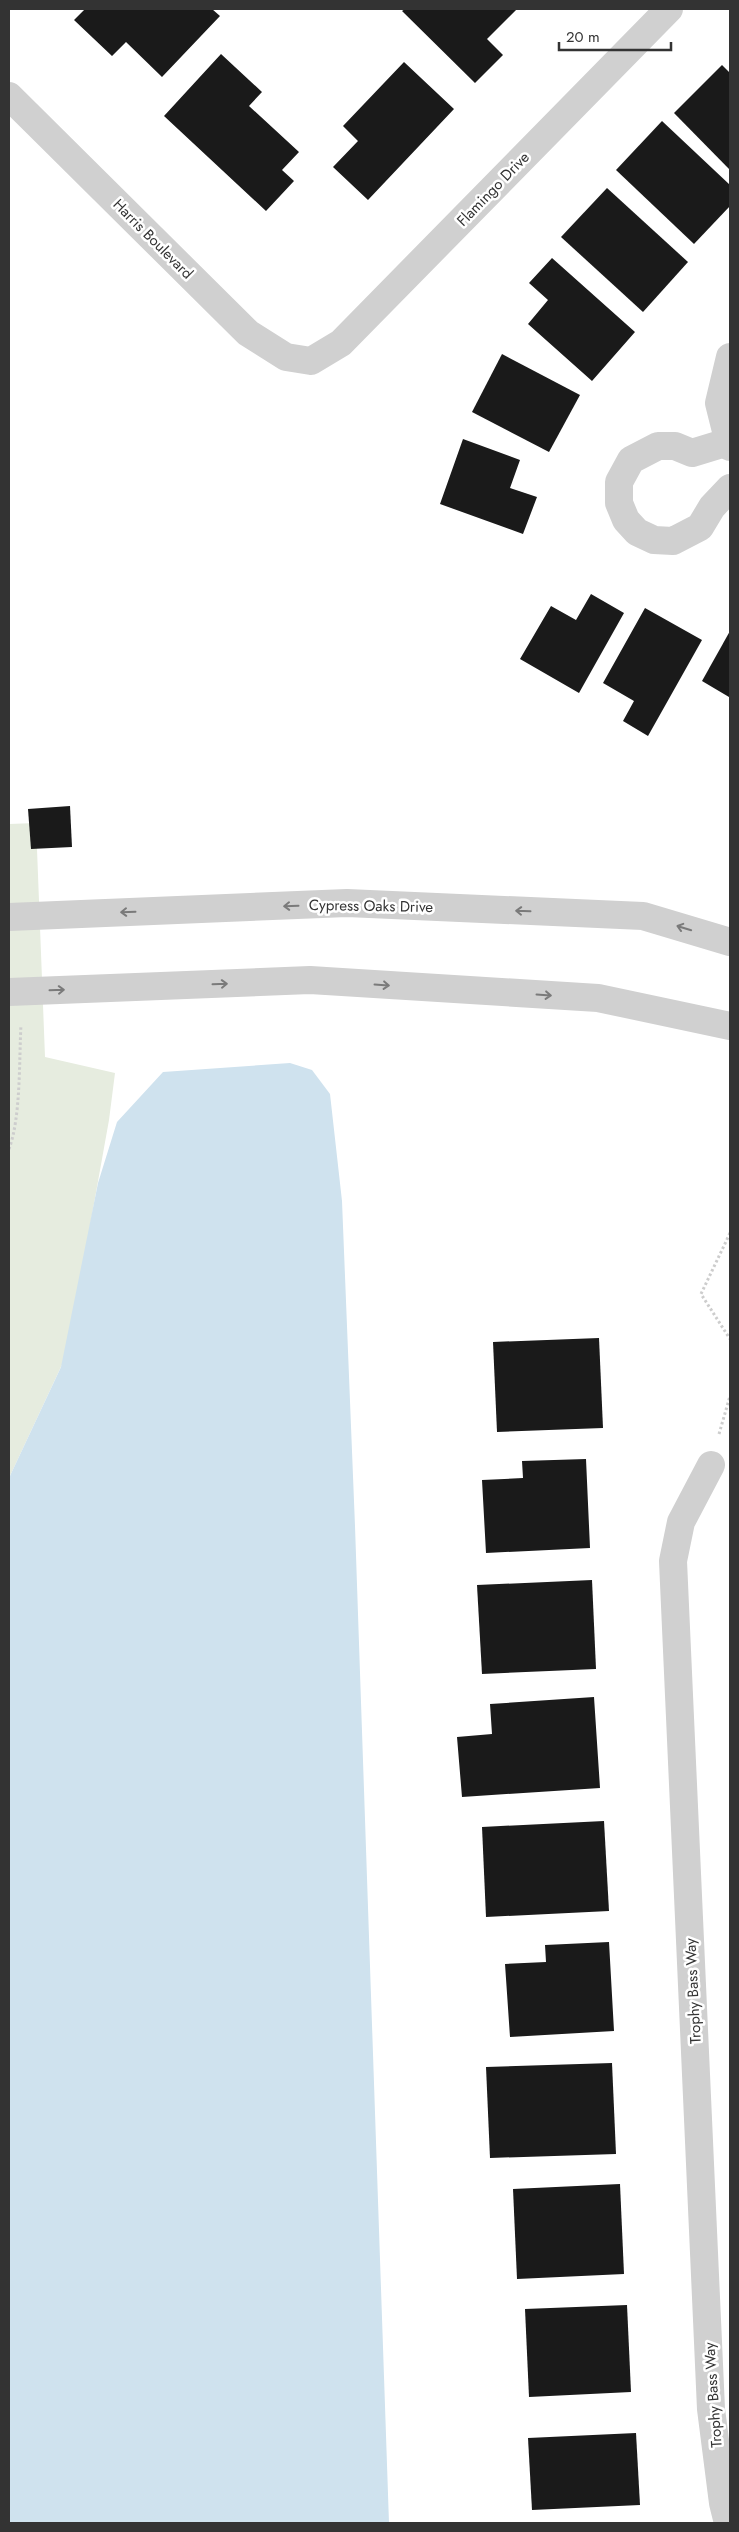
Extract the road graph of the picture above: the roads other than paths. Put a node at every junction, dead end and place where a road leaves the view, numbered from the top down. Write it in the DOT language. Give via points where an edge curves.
graph roads {
  1 [pos="669,9"];
  2 [pos="9,96"];
  3 [pos="730,357"];
  4 [pos="311,360"];
  5 [pos="729,445"];
  6 [pos="730,488"];
  7 [pos="9,917"];
  8 [pos="730,942"];
  9 [pos="16,992"];
  10 [pos="730,1026"];
  11 [pos="711,1465"];
  12 [pos="728,2523"];
  1 -- 4 [label="street, Flamingo Drive" via="342,343"];
  2 -- 4 [label="street, Harris Boulevard" via="248,333 286,358"];
  3 -- 5 [label="street" via="719,403"];
  5 -- 6 [label="street" via="692,453 676,446 658,446 631,460 619,482 619,503 626,520 637,532 654,540 673,541 700,527 712,507"];
  8 -- 7 [label="street, Cypress Oaks Drive, one-way" via="643,916 346,903"];
  9 -- 10 [label="street, one-way" via="310,980 598,998"];
  11 -- 12 [label="street, Trophy Bass Way" via="681,1522 673,1561 711,2409"];
}
